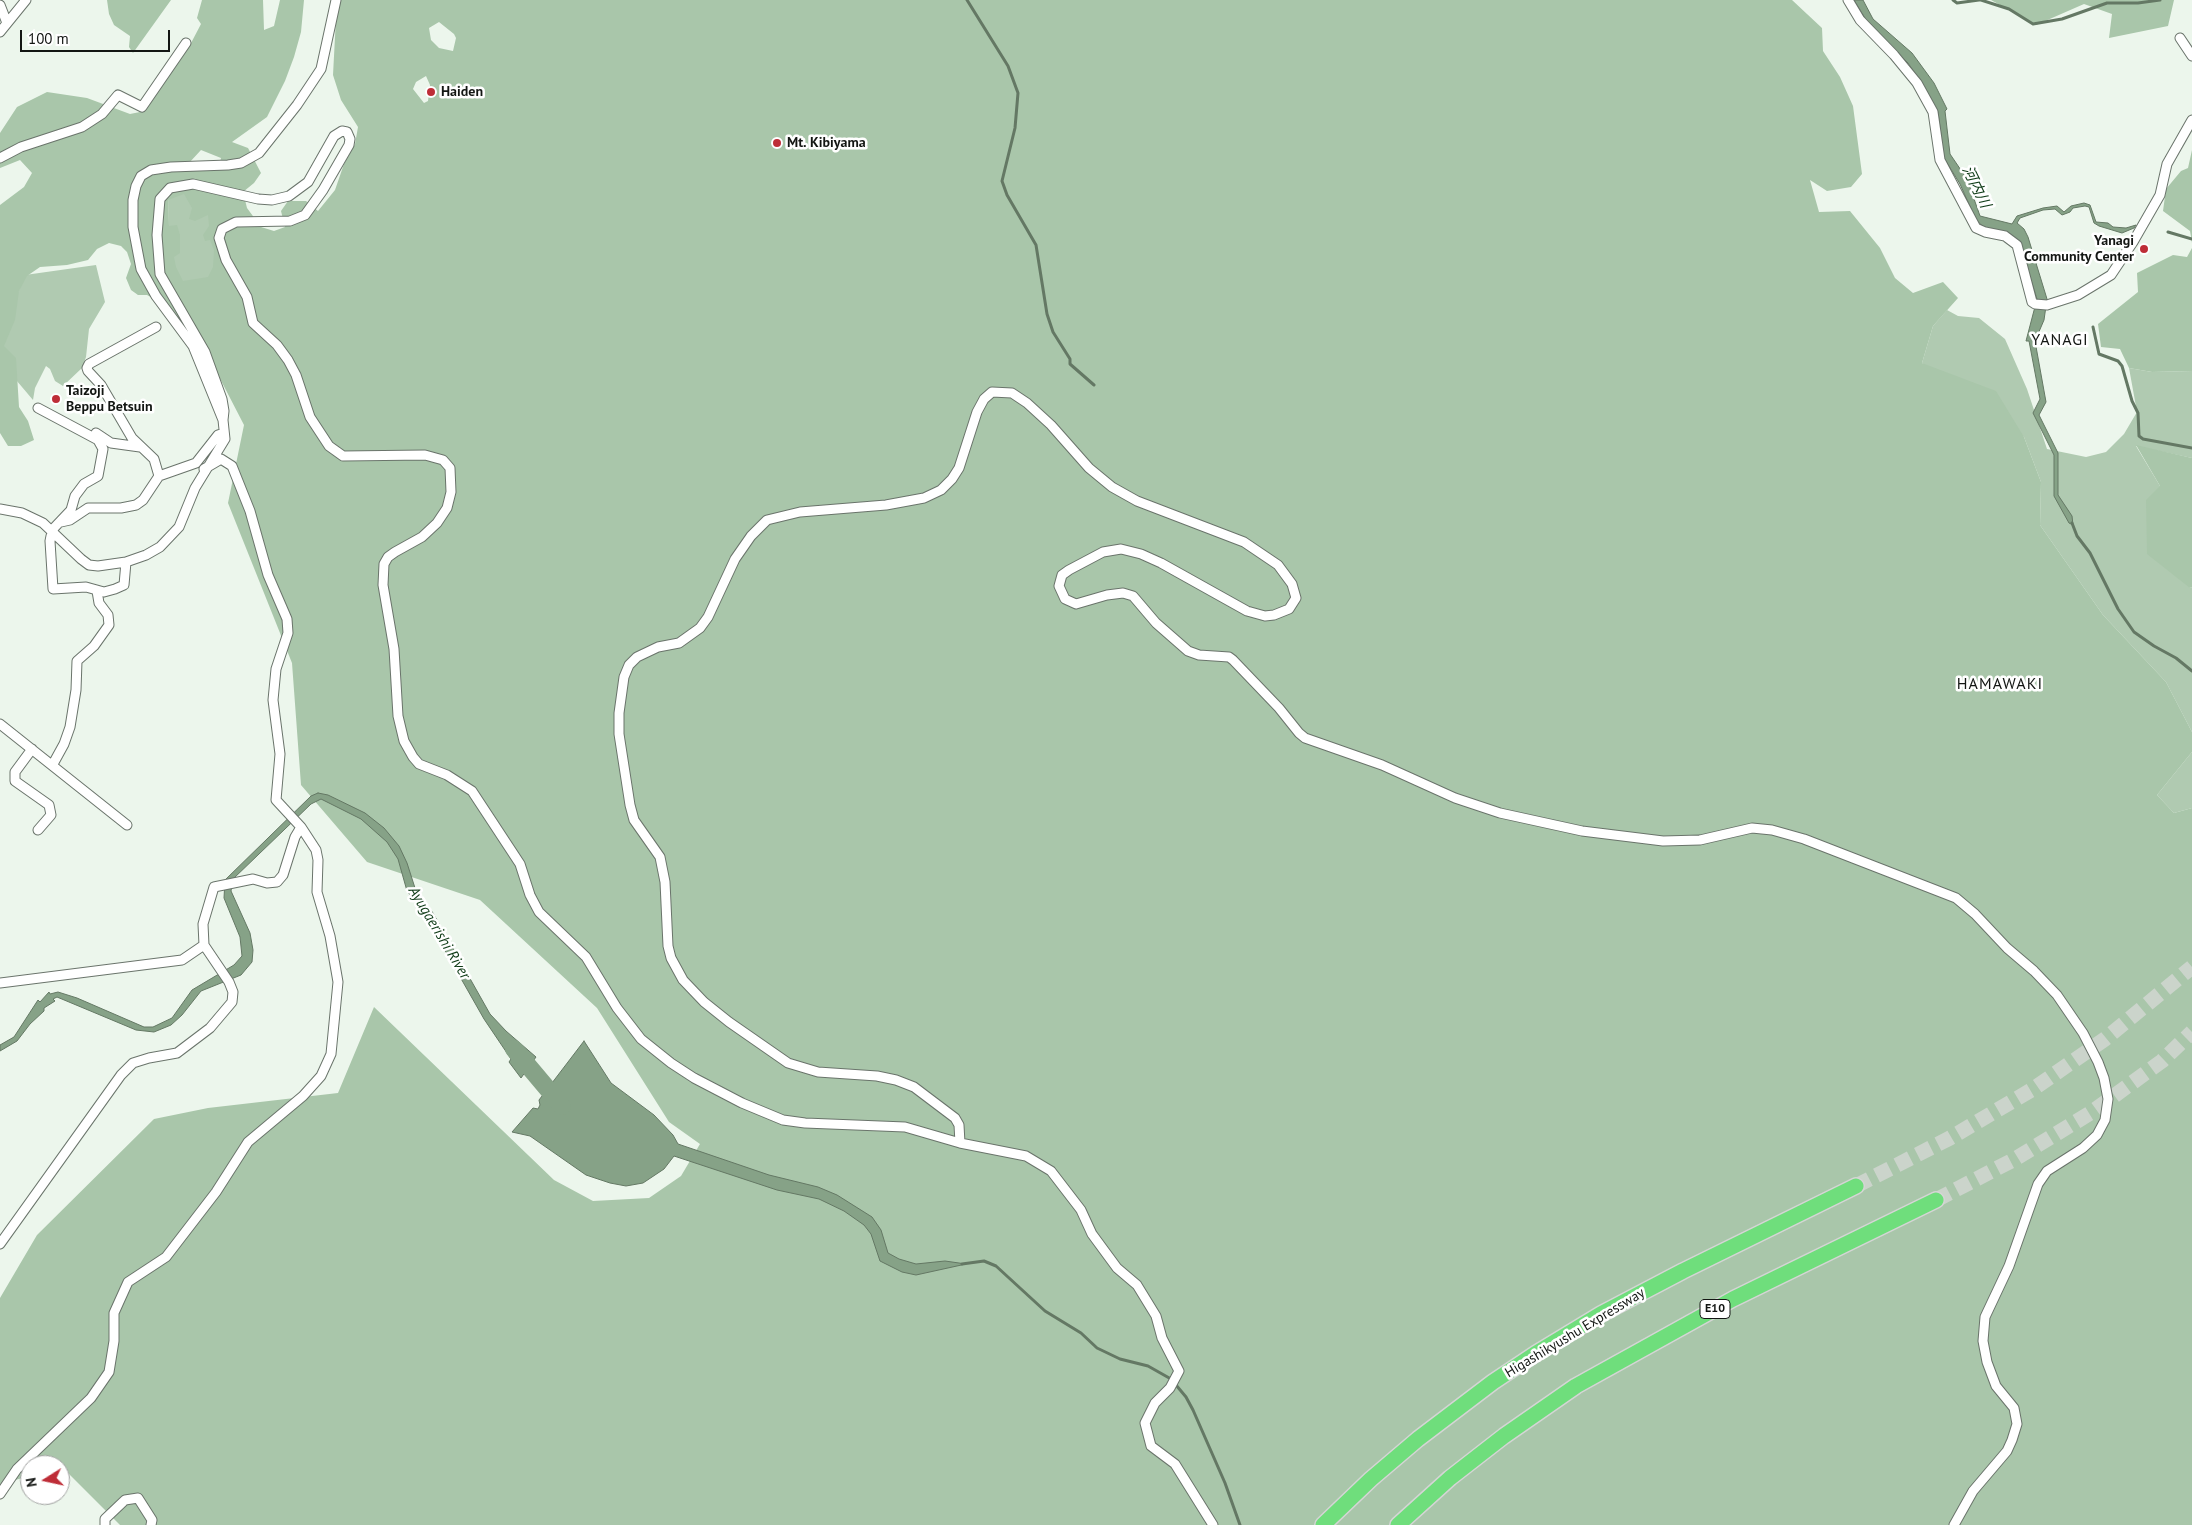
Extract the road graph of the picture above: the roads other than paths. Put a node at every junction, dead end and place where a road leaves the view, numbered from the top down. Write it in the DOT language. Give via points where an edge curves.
graph roads {
  1 [pos="26,0"];
  2 [pos="336,0"];
  3 [pos="1848,0"];
  4 [pos="0,6"];
  5 [pos="7,23"];
  6 [pos="0,32"];
  7 [pos="2180,38"];
  8 [pos="186,43"];
  9 [pos="2192,56"];
  10 [pos="2192,120"];
  11 [pos="0,158"];
  12 [pos="156,327"];
  13 [pos="38,408"];
  14 [pos="223,420"];
  15 [pos="224,433"];
  16 [pos="89,435"];
  17 [pos="140,446"];
  18 [pos="204,469"];
  19 [pos="158,476"];
  20 [pos="0,509"];
  21 [pos="61,522"];
  22 [pos="53,531"];
  23 [pos="126,562"];
  24 [pos="97,591"];
  25 [pos="0,724"];
  26 [pos="32,749"];
  27 [pos="53,764"];
  28 [pos="299,825"];
  29 [pos="127,826"];
  30 [pos="38,830"];
  31 [pos="204,945"];
  32 [pos="0,983"];
  33 [pos="960,1143"];
  34 [pos="1856,1186"];
  35 [pos="1936,1200"];
  36 [pos="0,1244"];
  37 [pos="0,1494"];
  38 [pos="105,1525"];
  39 [pos="151,1525"];
  40 [pos="1213,1525"];
  41 [pos="1323,1525"];
  42 [pos="1398,1525"];
  43 [pos="1954,1525"];
  1 -- 5 [label="street"];
  2 -- 14 [label="street" via="321,69 258,153 241,163 151,170 136,186 134,226 141,269 156,296 193,346"];
  3 -- 10 [label="street" via="1860,20 1917,84 1933,112 1940,160 1976,228 2005,236 2017,245 2035,304 2047,305 2078,295 2111,275 2160,195 2167,164"];
  4 -- 5 [label="street"];
  5 -- 6 [label="street"];
  7 -- 9 [label="street"];
  8 -- 11 [label="street" via="142,107 118,95 102,114 82,127 20,147"];
  12 -- 17 [label="street" via="87,368"];
  13 -- 16 [label="street"];
  14 -- 15 [label="street"];
  14 -- 33 [label="street" via="222,399 205,352 160,274 157,235 160,199 170,188 193,184 253,198 272,200 289,196 308,182 334,136 347,132 349,145 305,215 290,221 236,222 225,227 219,238 226,260 247,297 253,323 288,360 310,417 329,446 343,456 425,455 443,460 450,468 452,487 448,508 422,536 388,557 382,574 394,649 398,716 408,751 425,768 448,774 472,791 520,864 539,912 586,957 617,1008 641,1039 671,1063 733,1098 783,1120 905,1127"];
  15 -- 18 [label="street" via="225,439"];
  15 -- 19 [label="street" via="218,435 196,463"];
  16 -- 17 [label="street" via="98,434 111,443"];
  16 -- 21 [label="street" via="98,440 103,449 100,469 95,479 79,490 71,510"];
  17 -- 19 [label="street" via="154,459"];
  18 -- 23 [label="street" via="179,526 170,538 146,555"];
  18 -- 28 [label="street" via="220,459 232,466 250,511 268,575 287,620 288,633 276,669 272,700 280,754 276,800"];
  19 -- 21 [label="street" via="143,500 136,505 93,507"];
  20 -- 22 [label="street" via="22,513"];
  21 -- 22 [label="street"];
  22 -- 23 [label="street" via="89,565"];
  22 -- 24 [label="street" via="50,541 53,589 86,587"];
  23 -- 24 [label="street" via="124,585"];
  24 -- 27 [label="street" via="109,625 94,646 77,661 70,727"];
  25 -- 26 [label="street"];
  26 -- 27 [label="street"];
  26 -- 30 [label="street" via="15,772 15,781 49,805 51,815"];
  27 -- 29 [label="street"];
  28 -- 31 [label="street" via="283,875 277,882 253,879 214,888 203,924"];
  28 -- 37 [label="street" via="316,850 318,892 338,982 331,1054 321,1076 303,1096 248,1142 216,1192 166,1257 128,1282 114,1313 109,1372 91,1398 17,1469"];
  31 -- 32 [label="street" via="182,960"];
  31 -- 36 [label="street" via="229,982 232,1002 210,1028 177,1053 133,1063 120,1075"];
  33 -- 40 [label="street" via="1026,1156 1051,1171 1081,1210 1092,1234 1117,1268 1137,1285 1156,1316 1162,1338 1179,1371 1170,1388 1155,1403 1145,1423 1151,1446 1175,1464"];
  33 -- 43 [label="street" via="956,1118 914,1087 877,1076 818,1072 788,1063 729,1022 683,980 668,946 662,864 634,820 630,806 618,713 629,665 646,652 679,642 700,628 735,559 758,527 777,516 886,505 924,498 940,490 959,468 984,399 999,391 1027,403 1089,468 1112,487 1137,501 1244,542 1278,565 1292,584 1296,598 1289,609 1265,616 1246,611 1161,563 1121,549 1103,552 1069,570 1062,575 1059,586 1065,600 1076,604 1106,595 1123,593 1133,596 1156,623 1188,651 1233,660 1305,738 1395,770 1482,808 1555,825 1663,841 1700,840 1752,828 1798,836 1956,898 2057,994 2098,1062 2107,1090 2108,1110 2097,1135 2042,1177 2009,1266 1988,1308 1983,1330 1984,1351 1996,1386 2014,1408 2015,1432 2007,1450 1973,1491"];
  34 -- 41 [label="highway, Higashikyushu Expressway" via="1601,1314 1535,1354 1452,1412 1371,1479"];
  35 -- 42 [label="highway, E10" via="1741,1295 1576,1386 1450,1478"];
  38 -- 39 [label="street" via="105,1519 125,1500 138,1498 152,1520"];
}
